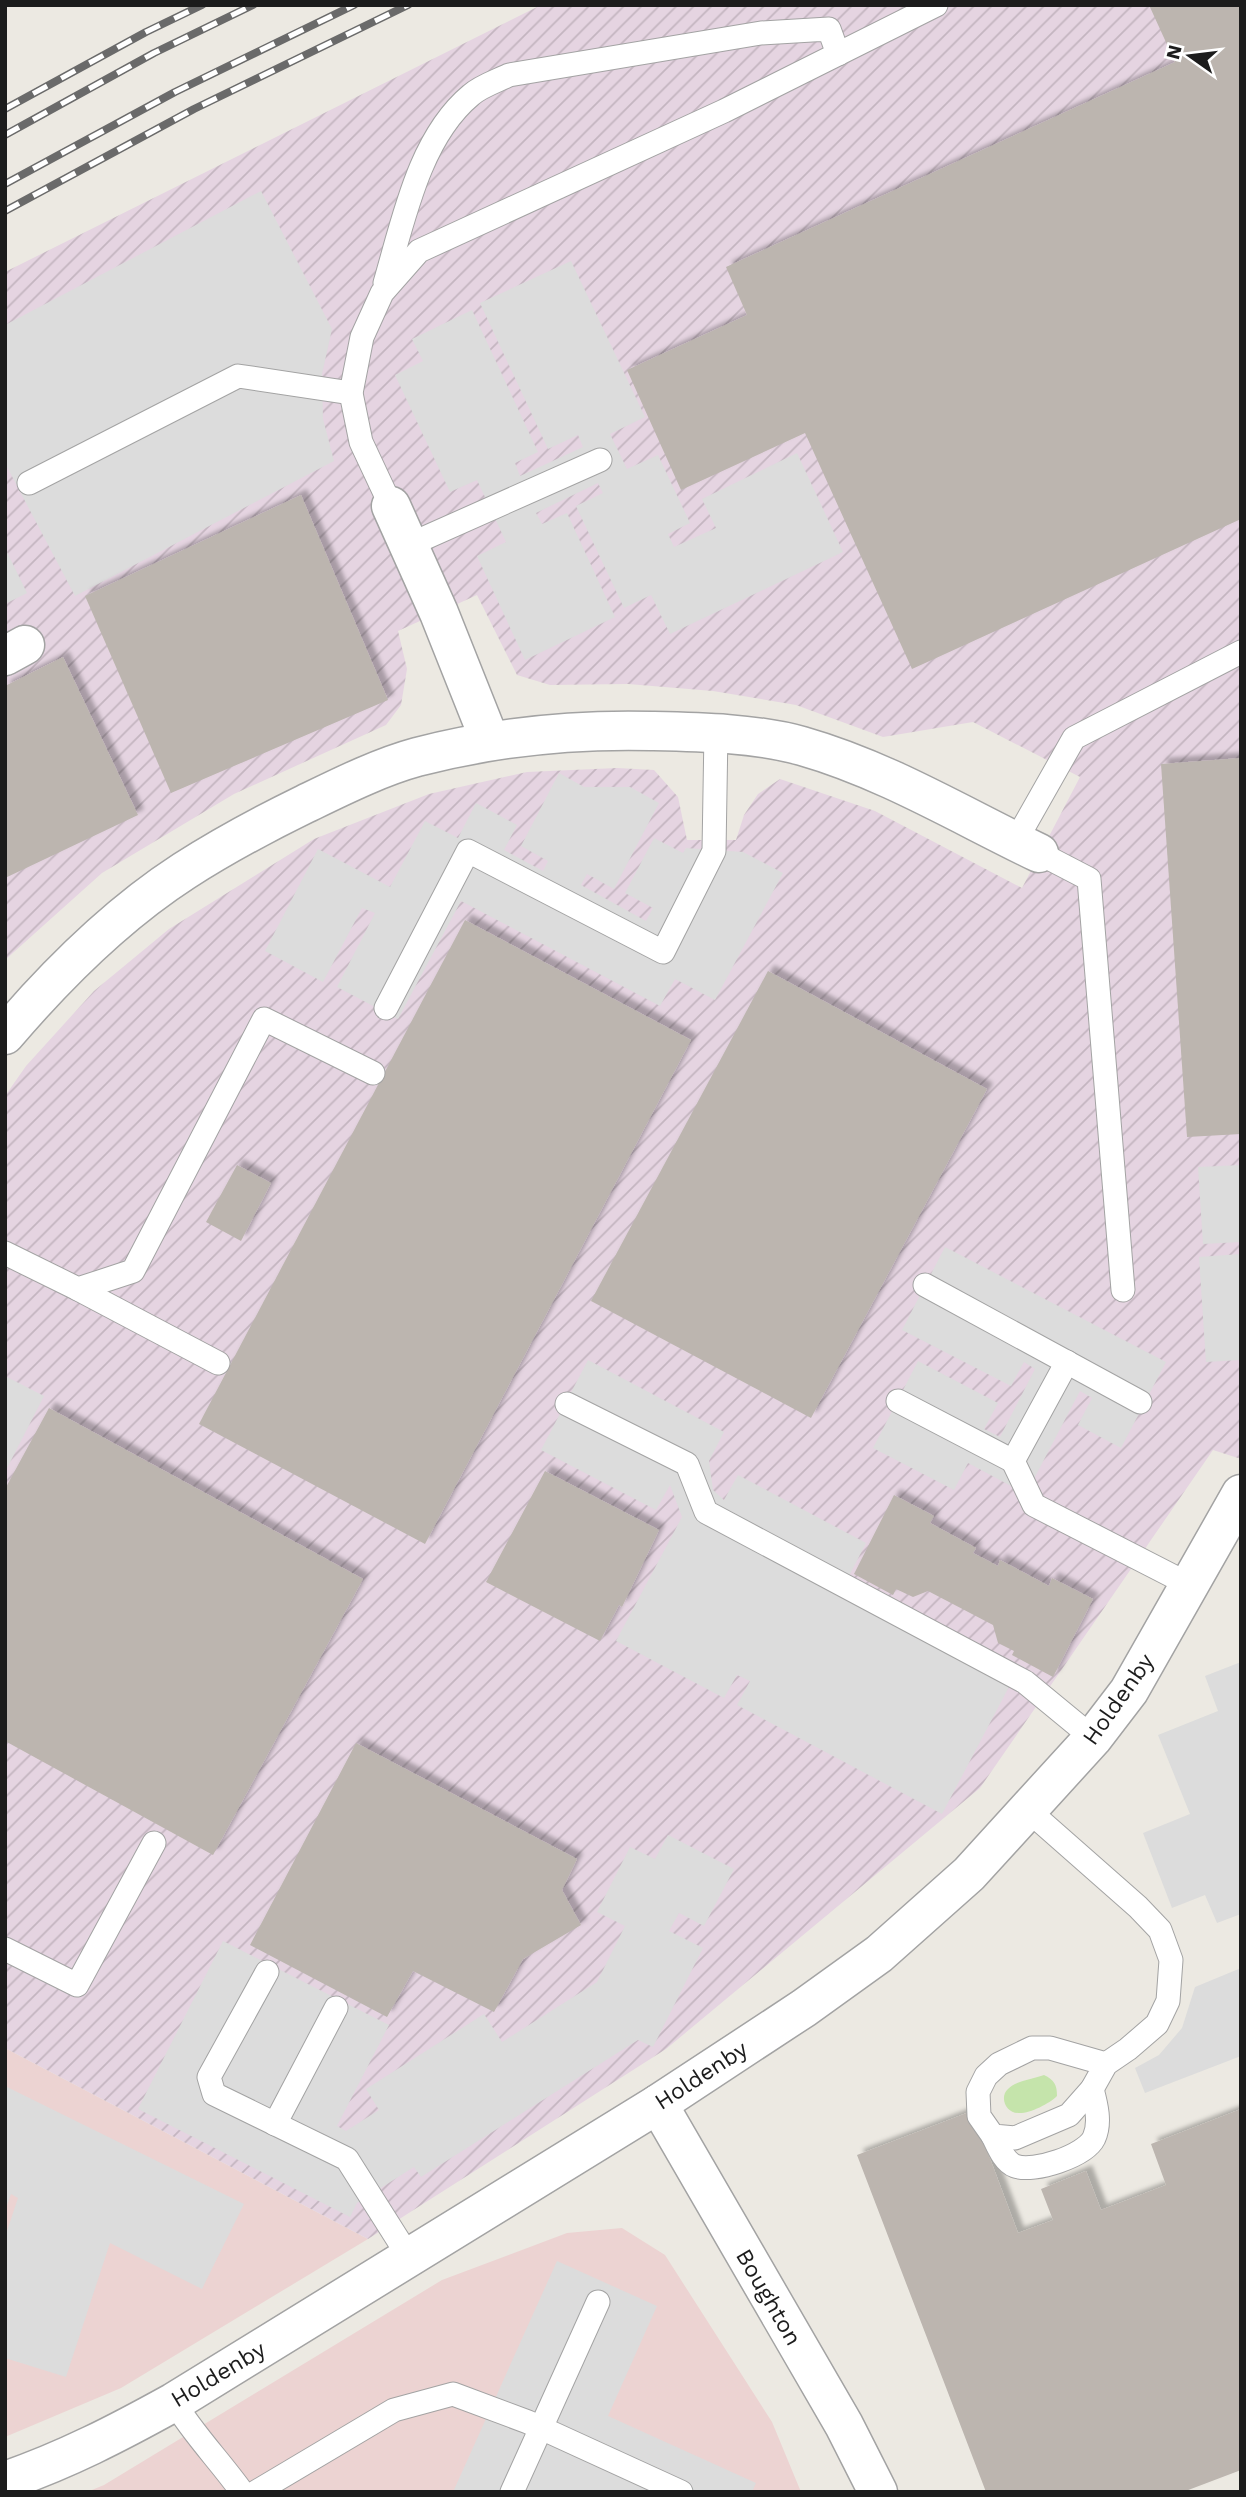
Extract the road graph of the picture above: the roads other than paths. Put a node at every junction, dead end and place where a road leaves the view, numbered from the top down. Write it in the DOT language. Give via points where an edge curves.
graph roads {
  1 [pos="936,5"];
  2 [pos="838,54"];
  3 [pos="382,293"];
  4 [pos="351,393"];
  5 [pos="600,460"];
  6 [pos="29,483"];
  7 [pos="391,506"];
  8 [pos="409,545"];
  9 [pos="1241,652"];
  10 [pos="716,732"];
  11 [pos="490,741"];
  12 [pos="1027,848"];
  13 [pos="386,1008"];
  14 [pos="5,1035"];
  15 [pos="373,1073"];
  16 [pos="5,1252"];
  17 [pos="925,1285"];
  18 [pos="78,1289"];
  19 [pos="1123,1290"];
  20 [pos="1067,1362"];
  21 [pos="218,1363"];
  22 [pos="898,1401"];
  23 [pos="1140,1402"];
  24 [pos="567,1404"];
  25 [pos="1013,1461"];
  26 [pos="1241,1494"];
  27 [pos="1189,1585"];
  28 [pos="1093,1738"];
  29 [pos="1029,1811"];
  30 [pos="154,1843"];
  31 [pos="5,1949"];
  32 [pos="267,1972"];
  33 [pos="336,2008"];
  34 [pos="1106,2064"];
  35 [pos="1092,2089"];
  36 [pos="658,2104"];
  37 [pos="275,2124"];
  38 [pos="993,2136"];
  39 [pos="409,2257"];
  40 [pos="598,2302"];
  41 [pos="174,2402"];
  42 [pos="541,2428"];
  43 [pos="5,2481"];
  44 [pos="645,2484"];
  45 [pos="242,2492"];
  46 [pos="256,2492"];
  47 [pos="512,2492"];
  48 [pos="681,2492"];
  49 [pos="878,2492"];
  1 -- 2 [label="lane"];
  2 -- 3 [label="lane" via="419,251"];
  2 -- 3 [label="lane" via="829,29 761,33 509,75 472,94 440,128 411,196"];
  3 -- 4 [label="lane" via="362,337"];
  4 -- 6 [label="lane" via="238,376"];
  4 -- 7 [label="lane" via="361,442"];
  5 -- 8 [label="lane"];
  7 -- 8 [label="street"];
  8 -- 11 [label="street"];
  9 -- 12 [label="lane" via="1074,738"];
  10 -- 11 [label="street" via="630,730"];
  10 -- 12 [label="street" via="800,746 901,782"];
  10 -- 13 [label="lane" via="714,851 663,952 468,851"];
  11 -- 14 [label="street" via="414,758 336,788 182,872 114,924 41,992"];
  12 -- 19 [label="lane" via="1088,879"];
  15 -- 18 [label="lane" via="264,1019 133,1270"];
  16 -- 18 [label="lane"];
  17 -- 20 [label="lane"];
  18 -- 21 [label="lane"];
  20 -- 23 [label="lane"];
  20 -- 25 [label="lane"];
  22 -- 25 [label="lane"];
  24 -- 28 [label="lane" via="687,1464 706,1511 1025,1682"];
  25 -- 27 [label="lane" via="1034,1505"];
  26 -- 27 [label="street, Holdenby"];
  27 -- 28 [label="street, Holdenby" via="1129,1691"];
  28 -- 29 [label="street, Holdenby"];
  29 -- 34 [label="lane" via="1160,1930 1171,1960 1168,2000 1157,2024"];
  29 -- 36 [label="street, Holdenby" via="969,1874 878,1954"];
  30 -- 31 [label="lane" via="77,1985"];
  32 -- 37 [label="lane" via="209,2077 215,2094"];
  33 -- 37 [label="lane"];
  34 -- 35 [label="lane"];
  34 -- 38 [label="lane" via="1050,2048 1032,2048 999,2064 978,2092 979,2116"];
  35 -- 38 [label="lane" via="1069,2115 1015,2138"];
  35 -- 38 [label="lane" via="1097,2112 1094,2137 1083,2150 1034,2170 1014,2166 1004,2158"];
  36 -- 39 [label="street, Holdenby"];
  36 -- 49 [label="street, Boughton"];
  37 -- 39 [label="lane" via="347,2159"];
  39 -- 41 [label="street, Holdenby"];
  40 -- 42 [label="lane"];
  41 -- 43 [label="street, Holdenby" via="104,2441"];
  41 -- 45 [label="lane"];
  42 -- 44 [label="lane"];
  42 -- 46 [label="lane" via="453,2394 394,2410"];
  42 -- 47 [label="lane"];
  44 -- 48 [label="lane"];
}
